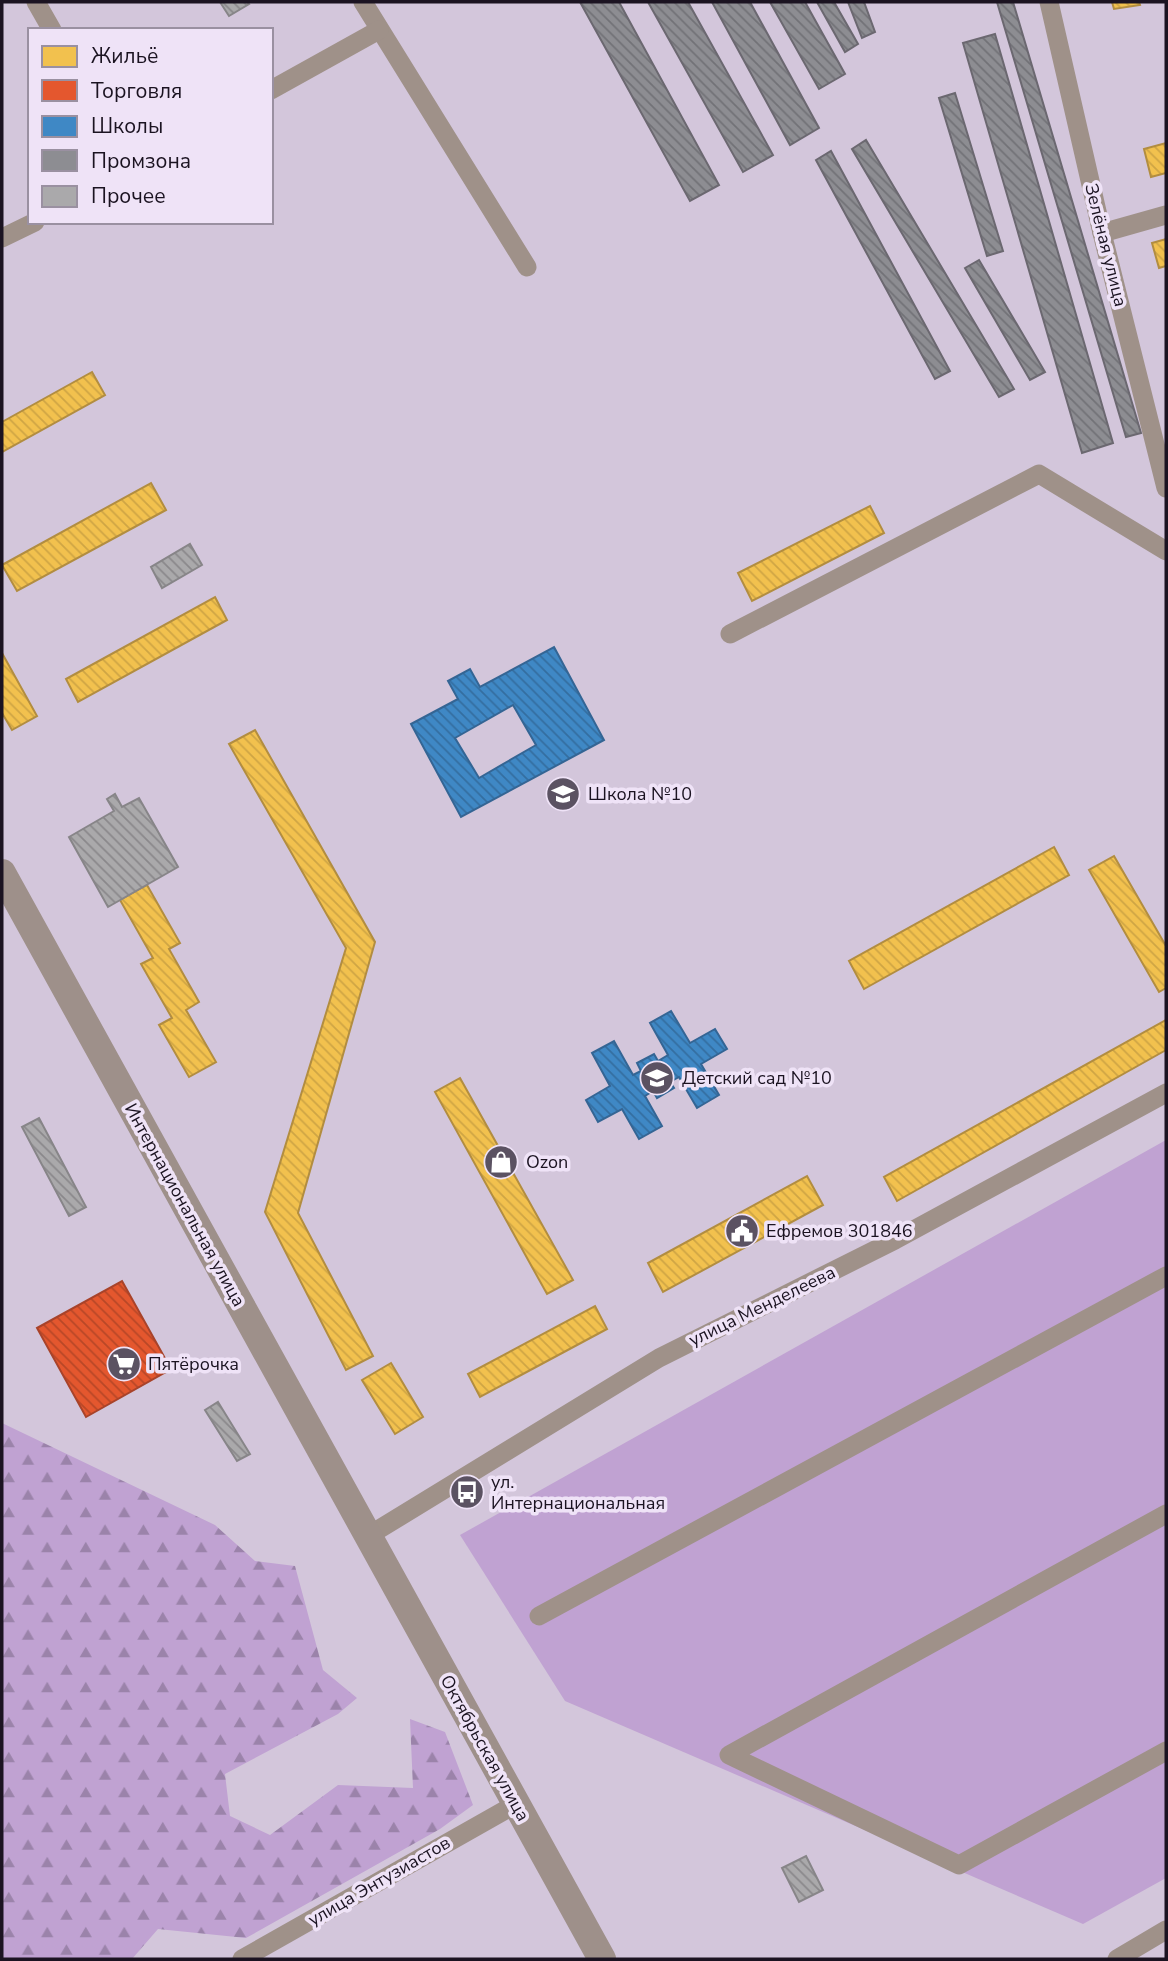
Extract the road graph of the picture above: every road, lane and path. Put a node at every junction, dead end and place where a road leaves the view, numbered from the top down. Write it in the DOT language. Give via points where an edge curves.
graph roads {
  1 [pos="36,2"];
  2 [pos="363,2"];
  3 [pos="1049,2"];
  4 [pos="51,28"];
  5 [pos="379,30"];
  6 [pos="273,89"];
  7 [pos="1166,215"];
  8 [pos="31,224"];
  9 [pos="1102,233"];
  10 [pos="2,238"];
  11 [pos="527,267"];
  12 [pos="1166,488"];
  13 [pos="1166,551"];
  14 [pos="730,634"];
  15 [pos="2,873"];
  16 [pos="1166,1093"];
  17 [pos="1166,1276"];
  18 [pos="1166,1514"];
  19 [pos="369,1536"];
  20 [pos="539,1616"];
  21 [pos="1166,1751"];
  22 [pos="516,1804"];
  23 [pos="1166,1930"];
  24 [pos="242,1959"];
  25 [pos="602,1959"];
  26 [pos="1117,1959"];
  1 -- 4 [label="street"];
  2 -- 5 [label="street"];
  3 -- 9 [label="street, Зелёная улица"];
  5 -- 6 [label="street"];
  5 -- 11 [label="street"];
  7 -- 9 [label="street"];
  8 -- 10 [label="street"];
  9 -- 12 [label="street, Зелёная улица"];
  13 -- 14 [label="street" via="1040,474"];
  15 -- 19 [label="street, Интернациональная улица"];
  16 -- 19 [label="street, улица Менделеева" via="895,1240 659,1358"];
  17 -- 20 [label="street"];
  18 -- 21 [label="street" via="729,1755 959,1865"];
  19 -- 22 [label="street, Октябрьская улица"];
  22 -- 24 [label="street, улица Энтузиастов"];
  22 -- 25 [label="street, Октябрьская улица"];
  23 -- 26 [label="street"];
}
